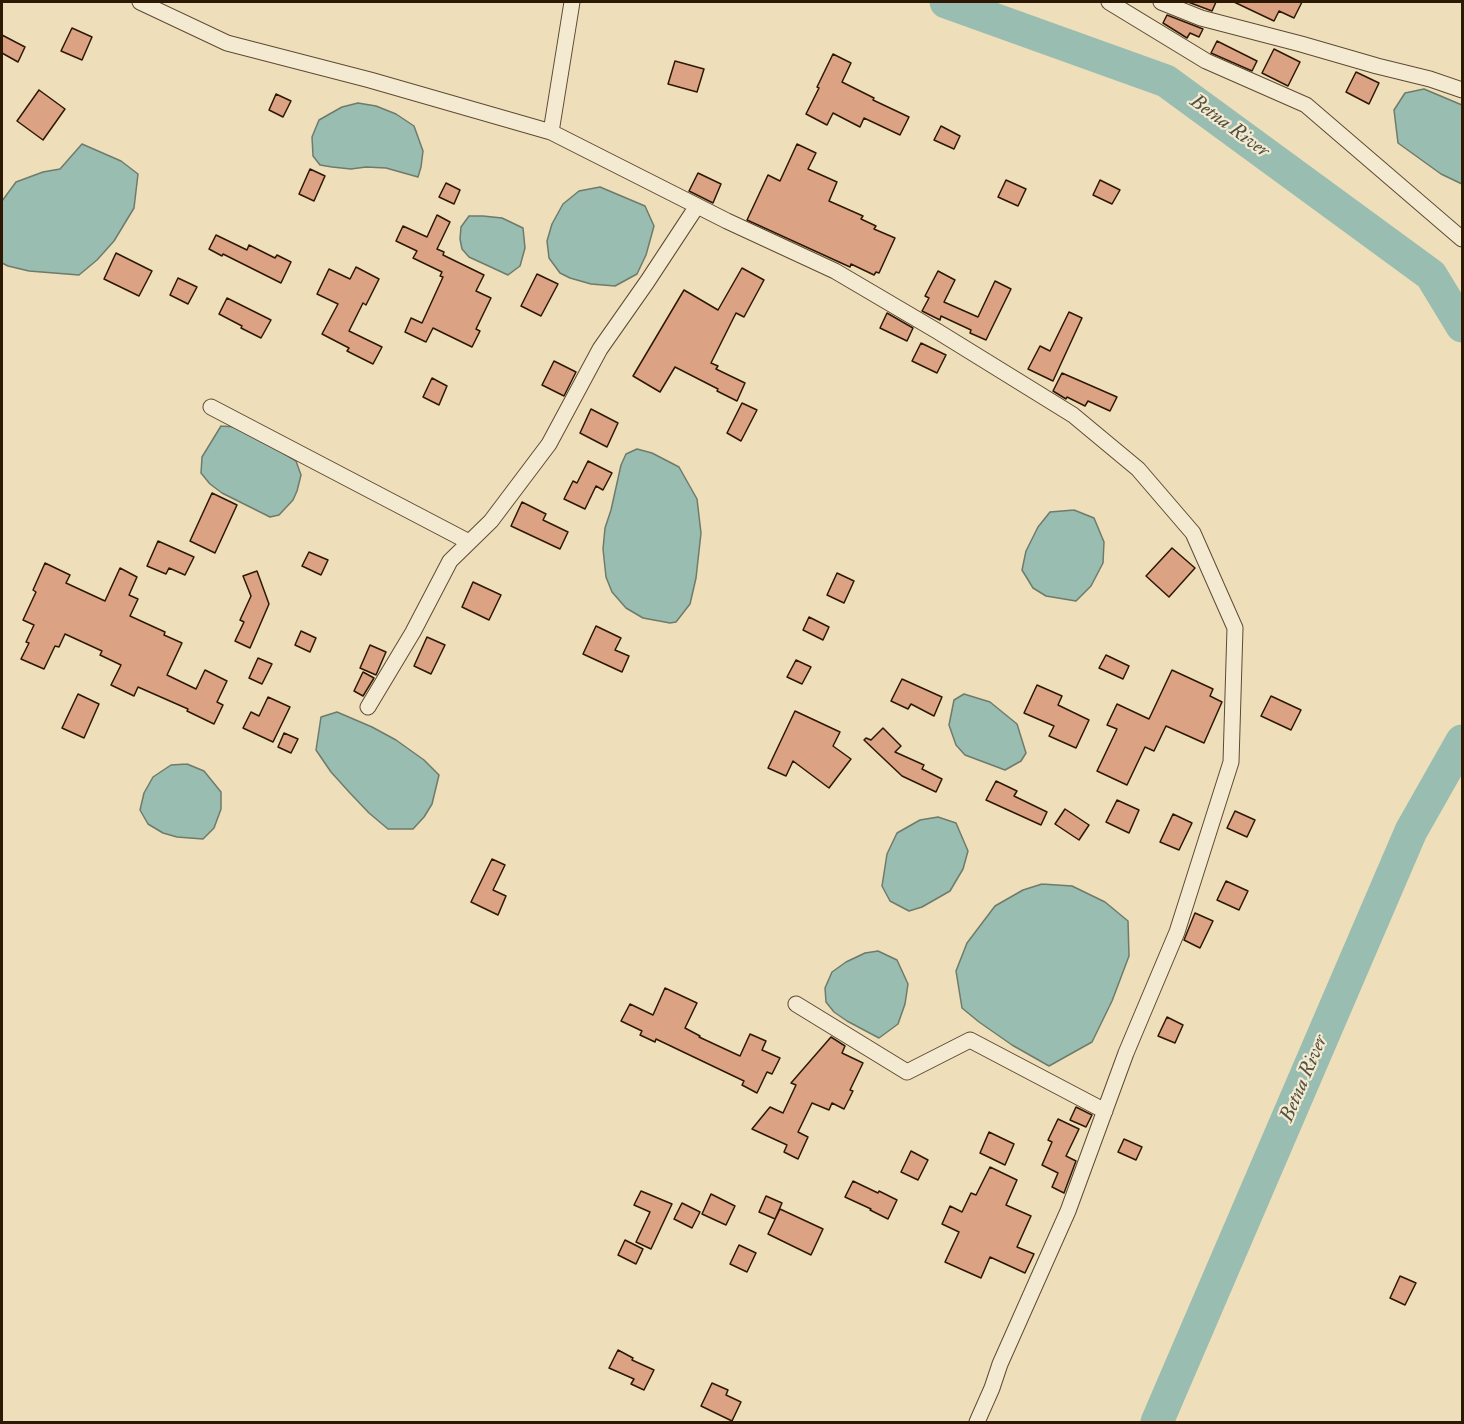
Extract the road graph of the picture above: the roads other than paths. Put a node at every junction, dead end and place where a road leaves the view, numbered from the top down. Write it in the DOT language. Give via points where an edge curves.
graph roads {
  1 [pos="140,2"];
  2 [pos="572,2"];
  3 [pos="1108,2"];
  4 [pos="1161,2"];
  5 [pos="1462,90"];
  6 [pos="551,132"];
  7 [pos="697,206"];
  8 [pos="1462,239"];
  9 [pos="211,407"];
  10 [pos="470,542"];
  11 [pos="368,707"];
  12 [pos="796,1004"];
  13 [pos="1105,1111"];
  14 [pos="977,1422"];
  1 -- 6 [label="street" via="227,43"];
  2 -- 6 [label="street"];
  3 -- 8 [label="street" via="1206,61 1306,105"];
  4 -- 5 [label="street" via="1210,21 1430,78"];
  6 -- 7 [label="street"];
  7 -- 10 [label="street" via="600,349 549,444"];
  7 -- 13 [label="street" via="835,271 1073,415 1138,470 1193,533 1235,628 1232,762 1177,932"];
  9 -- 10 [label="street"];
  10 -- 11 [label="street" via="450,561"];
  12 -- 13 [label="street" via="907,1072 970,1040"];
  13 -- 14 [label="street" via="1068,1211"];
}
